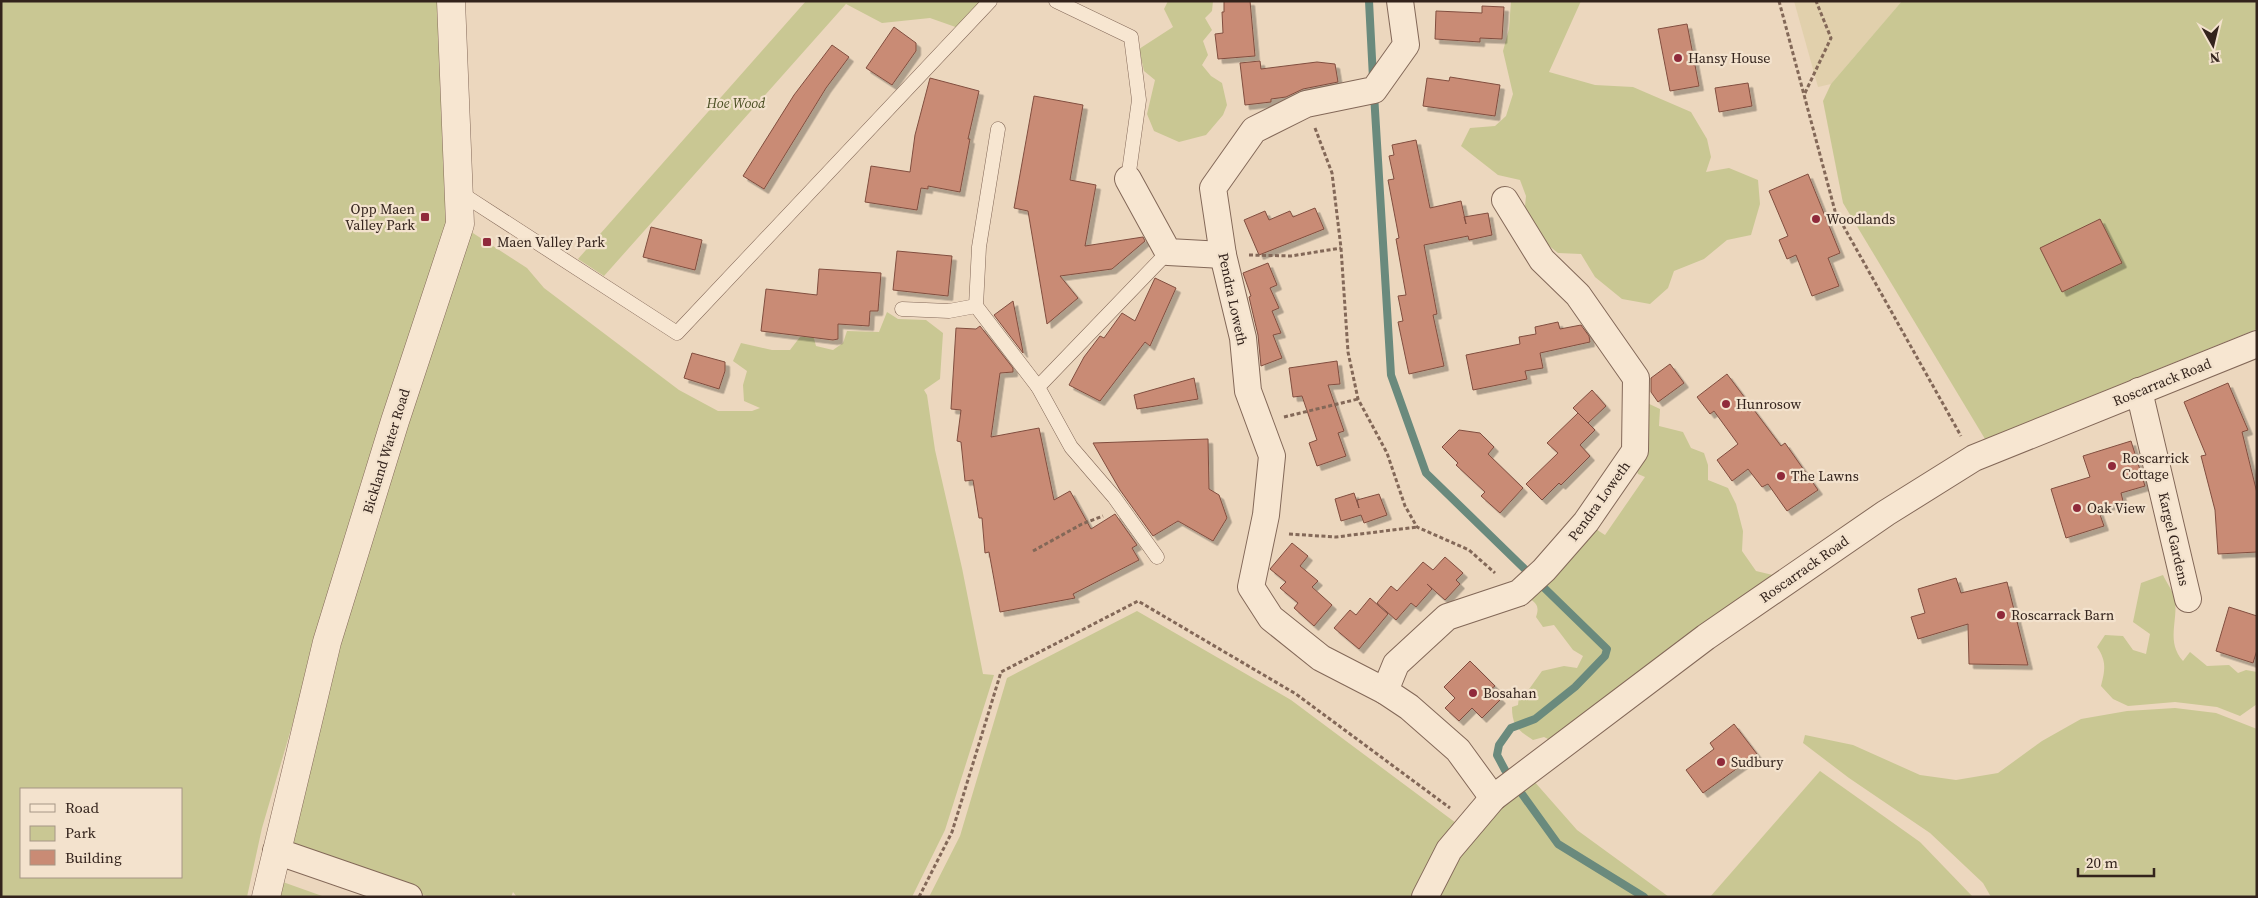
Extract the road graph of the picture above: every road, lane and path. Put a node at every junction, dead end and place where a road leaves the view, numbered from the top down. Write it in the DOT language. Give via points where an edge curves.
graph roads {
  1 [pos="451,1"];
  2 [pos="990,1"];
  3 [pos="1056,1"];
  4 [pos="1400,1"];
  5 [pos="1779,1"];
  6 [pos="1816,1"];
  7 [pos="1804,94"];
  8 [pos="1306,104"];
  9 [pos="998,129"];
  10 [pos="1128,179"];
  11 [pos="459,192"];
  12 [pos="1505,200"];
  13 [pos="1341,248"];
  14 [pos="1168,252"];
  15 [pos="1222,255"];
  16 [pos="976,306"];
  17 [pos="902,309"];
  18 [pos="2257,344"];
  19 [pos="1038,387"];
  20 [pos="2139,391"];
  21 [pos="1358,399"];
  22 [pos="1260,423"];
  23 [pos="1974,458"];
  24 [pos="1123,509"];
  25 [pos="1417,527"];
  26 [pos="1261,538"];
  27 [pos="1033,551"];
  28 [pos="1158,557"];
  29 [pos="1530,584"];
  30 [pos="2188,599"];
  31 [pos="1385,691"];
  32 [pos="1493,798"];
  33 [pos="1471,823"];
  34 [pos="276,851"];
  35 [pos="266,897"];
  36 [pos="409,897"];
  37 [pos="919,897"];
  38 [pos="1425,897"];
  1 -- 11 [label="street, Bickland Water Road"];
  2 -- 11 [label="lane" via="677,333"];
  3 -- 10 [label="lane" via="1130,37 1139,100"];
  4 -- 8 [label="street, Pendra Loweth" via="1406,45 1374,90"];
  5 -- 7 [label="path"];
  6 -- 7 [label="path" via="1831,38"];
  7 -- 23 [label="path" via="1835,210"];
  8 -- 13 [label="path" via="1332,173"];
  8 -- 15 [label="street, Pendra Loweth" via="1254,130 1213,188"];
  9 -- 16 [label="lane" via="979,247"];
  10 -- 14 [label="street"];
  11 -- 34 [label="street, Bickland Water Road" via="460,224 327,642"];
  12 -- 29 [label="street, Pendra Loweth" via="1542,260 1578,295 1636,378 1635,451 1586,522"];
  13 -- 15 [label="path" via="1291,256"];
  13 -- 21 [label="path" via="1348,352"];
  14 -- 15 [label="street"];
  14 -- 19 [label="lane"];
  15 -- 22 [label="street, Pendra Loweth" via="1243,338 1248,391"];
  16 -- 17 [label="lane" via="949,311"];
  16 -- 19 [label="lane"];
  18 -- 20 [label="street, Roscarrack Road"];
  19 -- 24 [label="lane" via="1071,446"];
  20 -- 23 [label="street, Roscarrack Road"];
  20 -- 30 [label="street, Kargel Gardens"];
  21 -- 22 [label="path"];
  21 -- 25 [label="path" via="1387,453 1405,506"];
  22 -- 26 [label="street, Pendra Loweth" via="1272,456"];
  23 -- 32 [label="street, Roscarrack Road" via="1886,513 1706,637"];
  24 -- 27 [label="path" via="1082,524"];
  24 -- 28 [label="lane"];
  25 -- 26 [label="path" via="1336,537 1293,533"];
  25 -- 29 [label="path" via="1469,550"];
  26 -- 31 [label="street, Pendra Loweth" via="1251,587 1271,618 1321,658"];
  29 -- 31 [label="street" via="1447,617 1396,664"];
  31 -- 32 [label="street, Pendra Loweth" via="1409,707 1458,750"];
  32 -- 33 [label="street, Roscarrack Road"];
  33 -- 37 [label="path" via="1296,694 1138,601 1001,672 952,832"];
  33 -- 38 [label="street, Roscarrack Road" via="1448,850"];
  34 -- 35 [label="street, Bickland Water Road"];
  34 -- 36 [label="street"];
}
